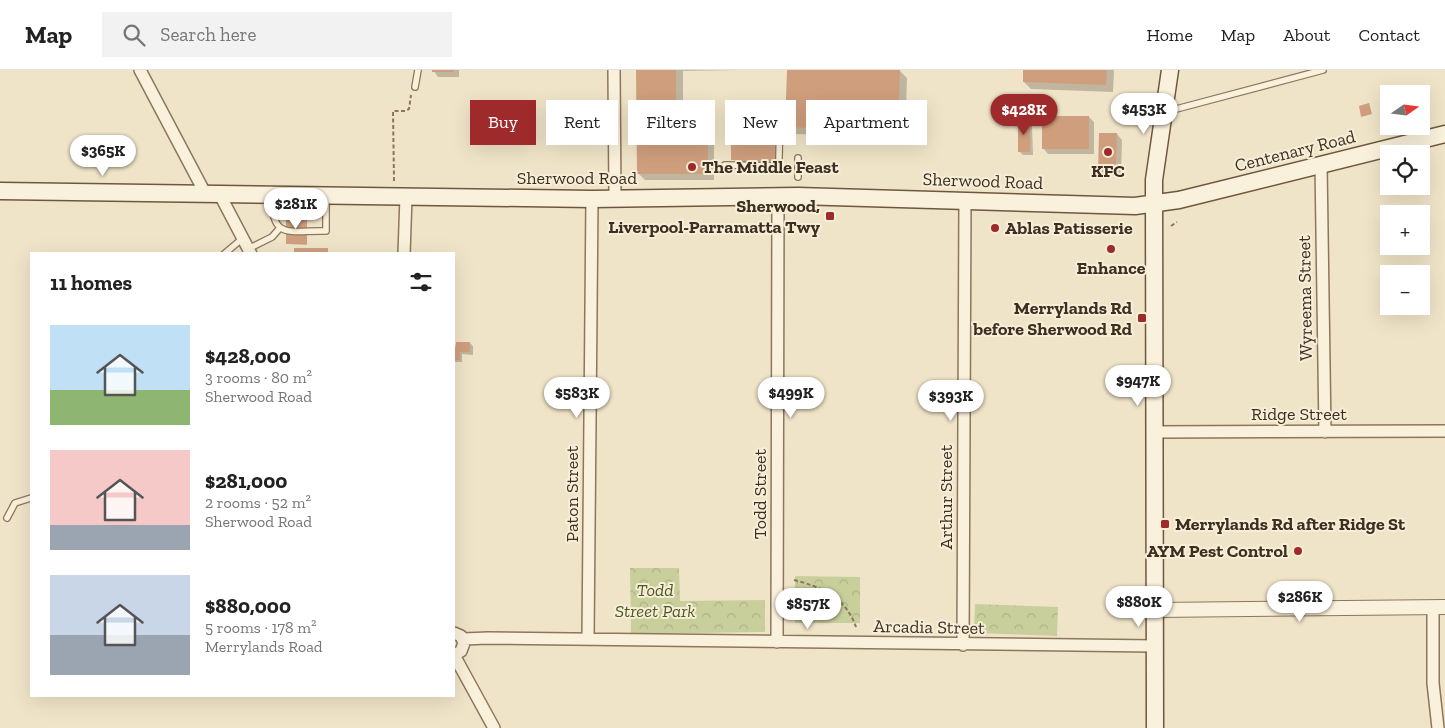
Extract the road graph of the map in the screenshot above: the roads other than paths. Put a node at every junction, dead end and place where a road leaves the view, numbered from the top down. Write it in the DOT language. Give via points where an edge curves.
graph roads {
  1 [pos="140,70"];
  2 [pos="418,70"];
  3 [pos="614,70"];
  4 [pos="1170,70"];
  5 [pos="1323,70"];
  6 [pos="415,87"];
  7 [pos="1163,112"];
  8 [pos="1445,134"];
  9 [pos="779,145"];
  10 [pos="798,158"];
  11 [pos="1321,164"];
  12 [pos="725,165"];
  13 [pos="798,177"];
  14 [pos="0,191"];
  15 [pos="212,193"];
  16 [pos="272,194"];
  17 [pos="326,195"];
  18 [pos="778,196"];
  19 [pos="406,197"];
  20 [pos="592,199"];
  21 [pos="615,199"];
  22 [pos="965,200"];
  23 [pos="1154,204"];
  24 [pos="279,229"];
  25 [pos="248,247"];
  26 [pos="231,252"];
  27 [pos="404,252"];
  28 [pos="1445,431"];
  29 [pos="1154,432"];
  30 [pos="1325,432"];
  31 [pos="30,498"];
  32 [pos="7,518"];
  33 [pos="1439,607"];
  34 [pos="1155,610"];
  35 [pos="458,636"];
  36 [pos="588,639"];
  37 [pos="777,642"];
  38 [pos="963,645"];
  39 [pos="1154,646"];
  40 [pos="455,654"];
  41 [pos="455,657"];
  42 [pos="494,728"];
  43 [pos="1155,728"];
  44 [pos="1438,728"];
  1 -- 15 [label="street"];
  2 -- 6 [label="lane"];
  3 -- 21 [label="street"];
  4 -- 7 [label="main road"];
  5 -- 7 [label="lane"];
  7 -- 23 [label="main road"];
  8 -- 11 [label="main road, Centenary Road"];
  9 -- 12 [label="lane" via="779,160 773,166"];
  10 -- 13 [label="lane"];
  11 -- 23 [label="main road, Centenary Road"];
  11 -- 30 [label="street, Wyreema Street"];
  14 -- 15 [label="main road, Sherwood Road"];
  15 -- 16 [label="main road, Sherwood Road"];
  15 -- 25 [label="street"];
  16 -- 17 [label="main road, Sherwood Road"];
  16 -- 24 [label="lane" via="273,218"];
  17 -- 19 [label="main road, Sherwood Road"];
  17 -- 24 [label="lane" via="326,231"];
  18 -- 21 [label="main road, Sherwood Road"];
  18 -- 22 [label="main road, Sherwood Road"];
  18 -- 37 [label="street, Todd Street"];
  19 -- 20 [label="main road, Sherwood Road"];
  19 -- 27 [label="street"];
  20 -- 21 [label="main road, Sherwood Road"];
  20 -- 36 [label="street, Paton Street"];
  22 -- 23 [label="main road, Sherwood Road"];
  22 -- 38 [label="street, Arthur Street"];
  23 -- 29 [label="main road"];
  24 -- 25 [label="lane" via="272,237"];
  25 -- 26 [label="lane"];
  28 -- 30 [label="street, Ridge Street"];
  29 -- 30 [label="street, Ridge Street"];
  29 -- 34 [label="main road"];
  31 -- 32 [label="lane" via="15,503"];
  33 -- 34 [label="street"];
  33 -- 44 [label="street" via="1432,683"];
  34 -- 39 [label="main road"];
  35 -- 36 [label="street, Arcadia Street"];
  35 -- 40 [label="street" via="462,649"];
  36 -- 37 [label="street, Arcadia Street"];
  37 -- 38 [label="street, Arcadia Street"];
  38 -- 39 [label="street, Arcadia Street"];
  39 -- 43 [label="main road"];
  41 -- 42 [label="street"];
}
